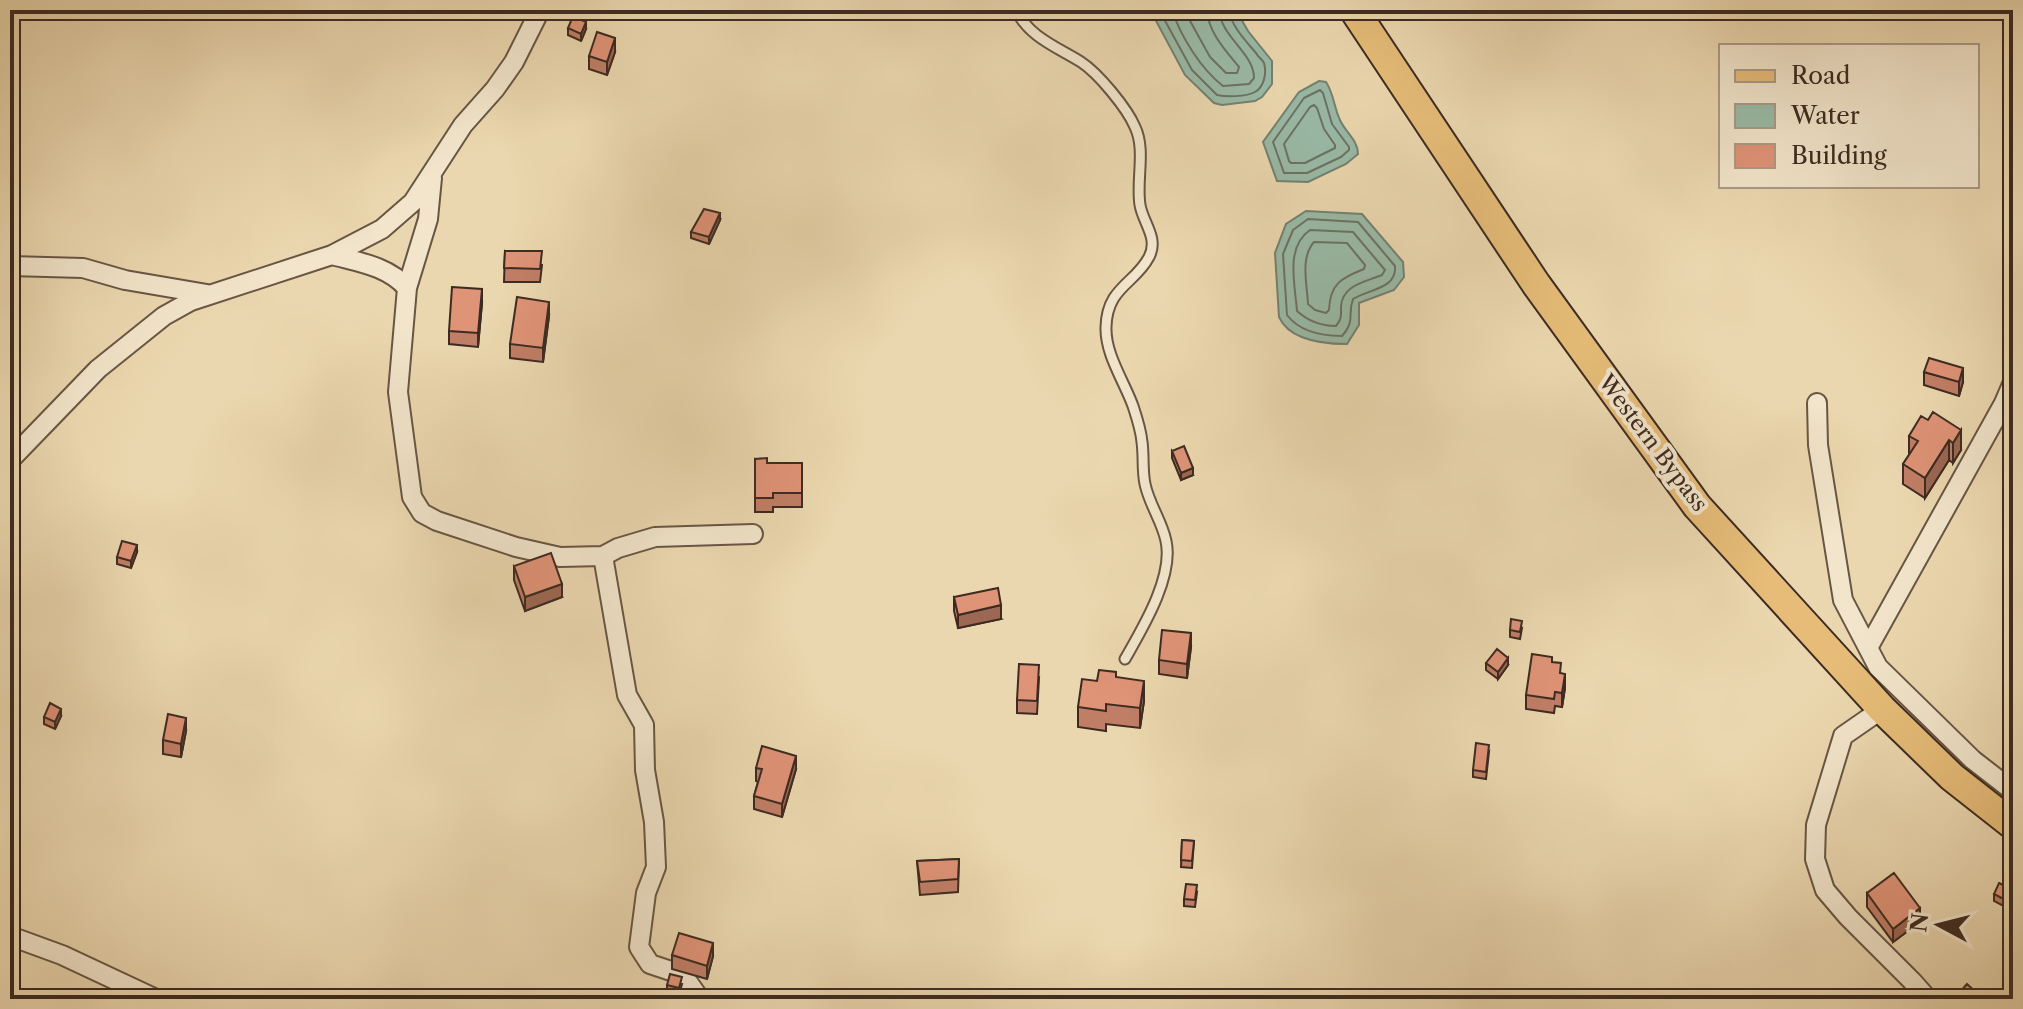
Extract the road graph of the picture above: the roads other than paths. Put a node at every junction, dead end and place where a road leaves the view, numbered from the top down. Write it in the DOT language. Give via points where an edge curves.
graph roads {
  1 [pos="540,10"];
  2 [pos="1016,10"];
  3 [pos="1354,10"];
  4 [pos="432,175"];
  5 [pos="332,255"];
  6 [pos="10,266"];
  7 [pos="407,288"];
  8 [pos="210,295"];
  9 [pos="2013,382"];
  10 [pos="1817,403"];
  11 [pos="10,460"];
  12 [pos="753,534"];
  13 [pos="603,556"];
  14 [pos="1868,648"];
  15 [pos="1125,659"];
  16 [pos="1882,709"];
  17 [pos="2013,791"];
  18 [pos="2013,825"];
  19 [pos="10,936"];
  20 [pos="156,999"];
  21 [pos="700,999"];
  22 [pos="1928,999"];
  1 -- 4 [label="street" via="514,62 463,125"];
  2 -- 15 [label="lane" via="1036,36 1094,73 1138,135 1140,205 1153,244 1149,257 1112,300 1105,329 1138,422 1147,493 1167,543 1157,598"];
  3 -- 16 [label="main road, Western Bypass" via="1536,284 1697,506"];
  4 -- 5 [label="street" via="413,202 382,229"];
  4 -- 7 [label="street" via="428,219"];
  5 -- 7 [label="street" via="377,267"];
  5 -- 8 [label="street"];
  6 -- 8 [label="street" via="83,268"];
  7 -- 13 [label="street" via="398,392 412,497 422,513 516,547 560,557"];
  8 -- 11 [label="street" via="164,316 98,369"];
  9 -- 14 [label="street"];
  10 -- 14 [label="street" via="1818,445 1843,600"];
  12 -- 13 [label="street" via="655,537"];
  13 -- 21 [label="street" via="627,695 644,725 654,822 656,867 646,893 639,947 650,964 683,975"];
  14 -- 17 [label="street" via="1878,667 1973,760"];
  16 -- 18 [label="main road, Western Bypass" via="1952,777"];
  16 -- 22 [label="street" via="1843,736 1816,825 1815,859 1825,890"];
  19 -- 20 [label="street"];
}
